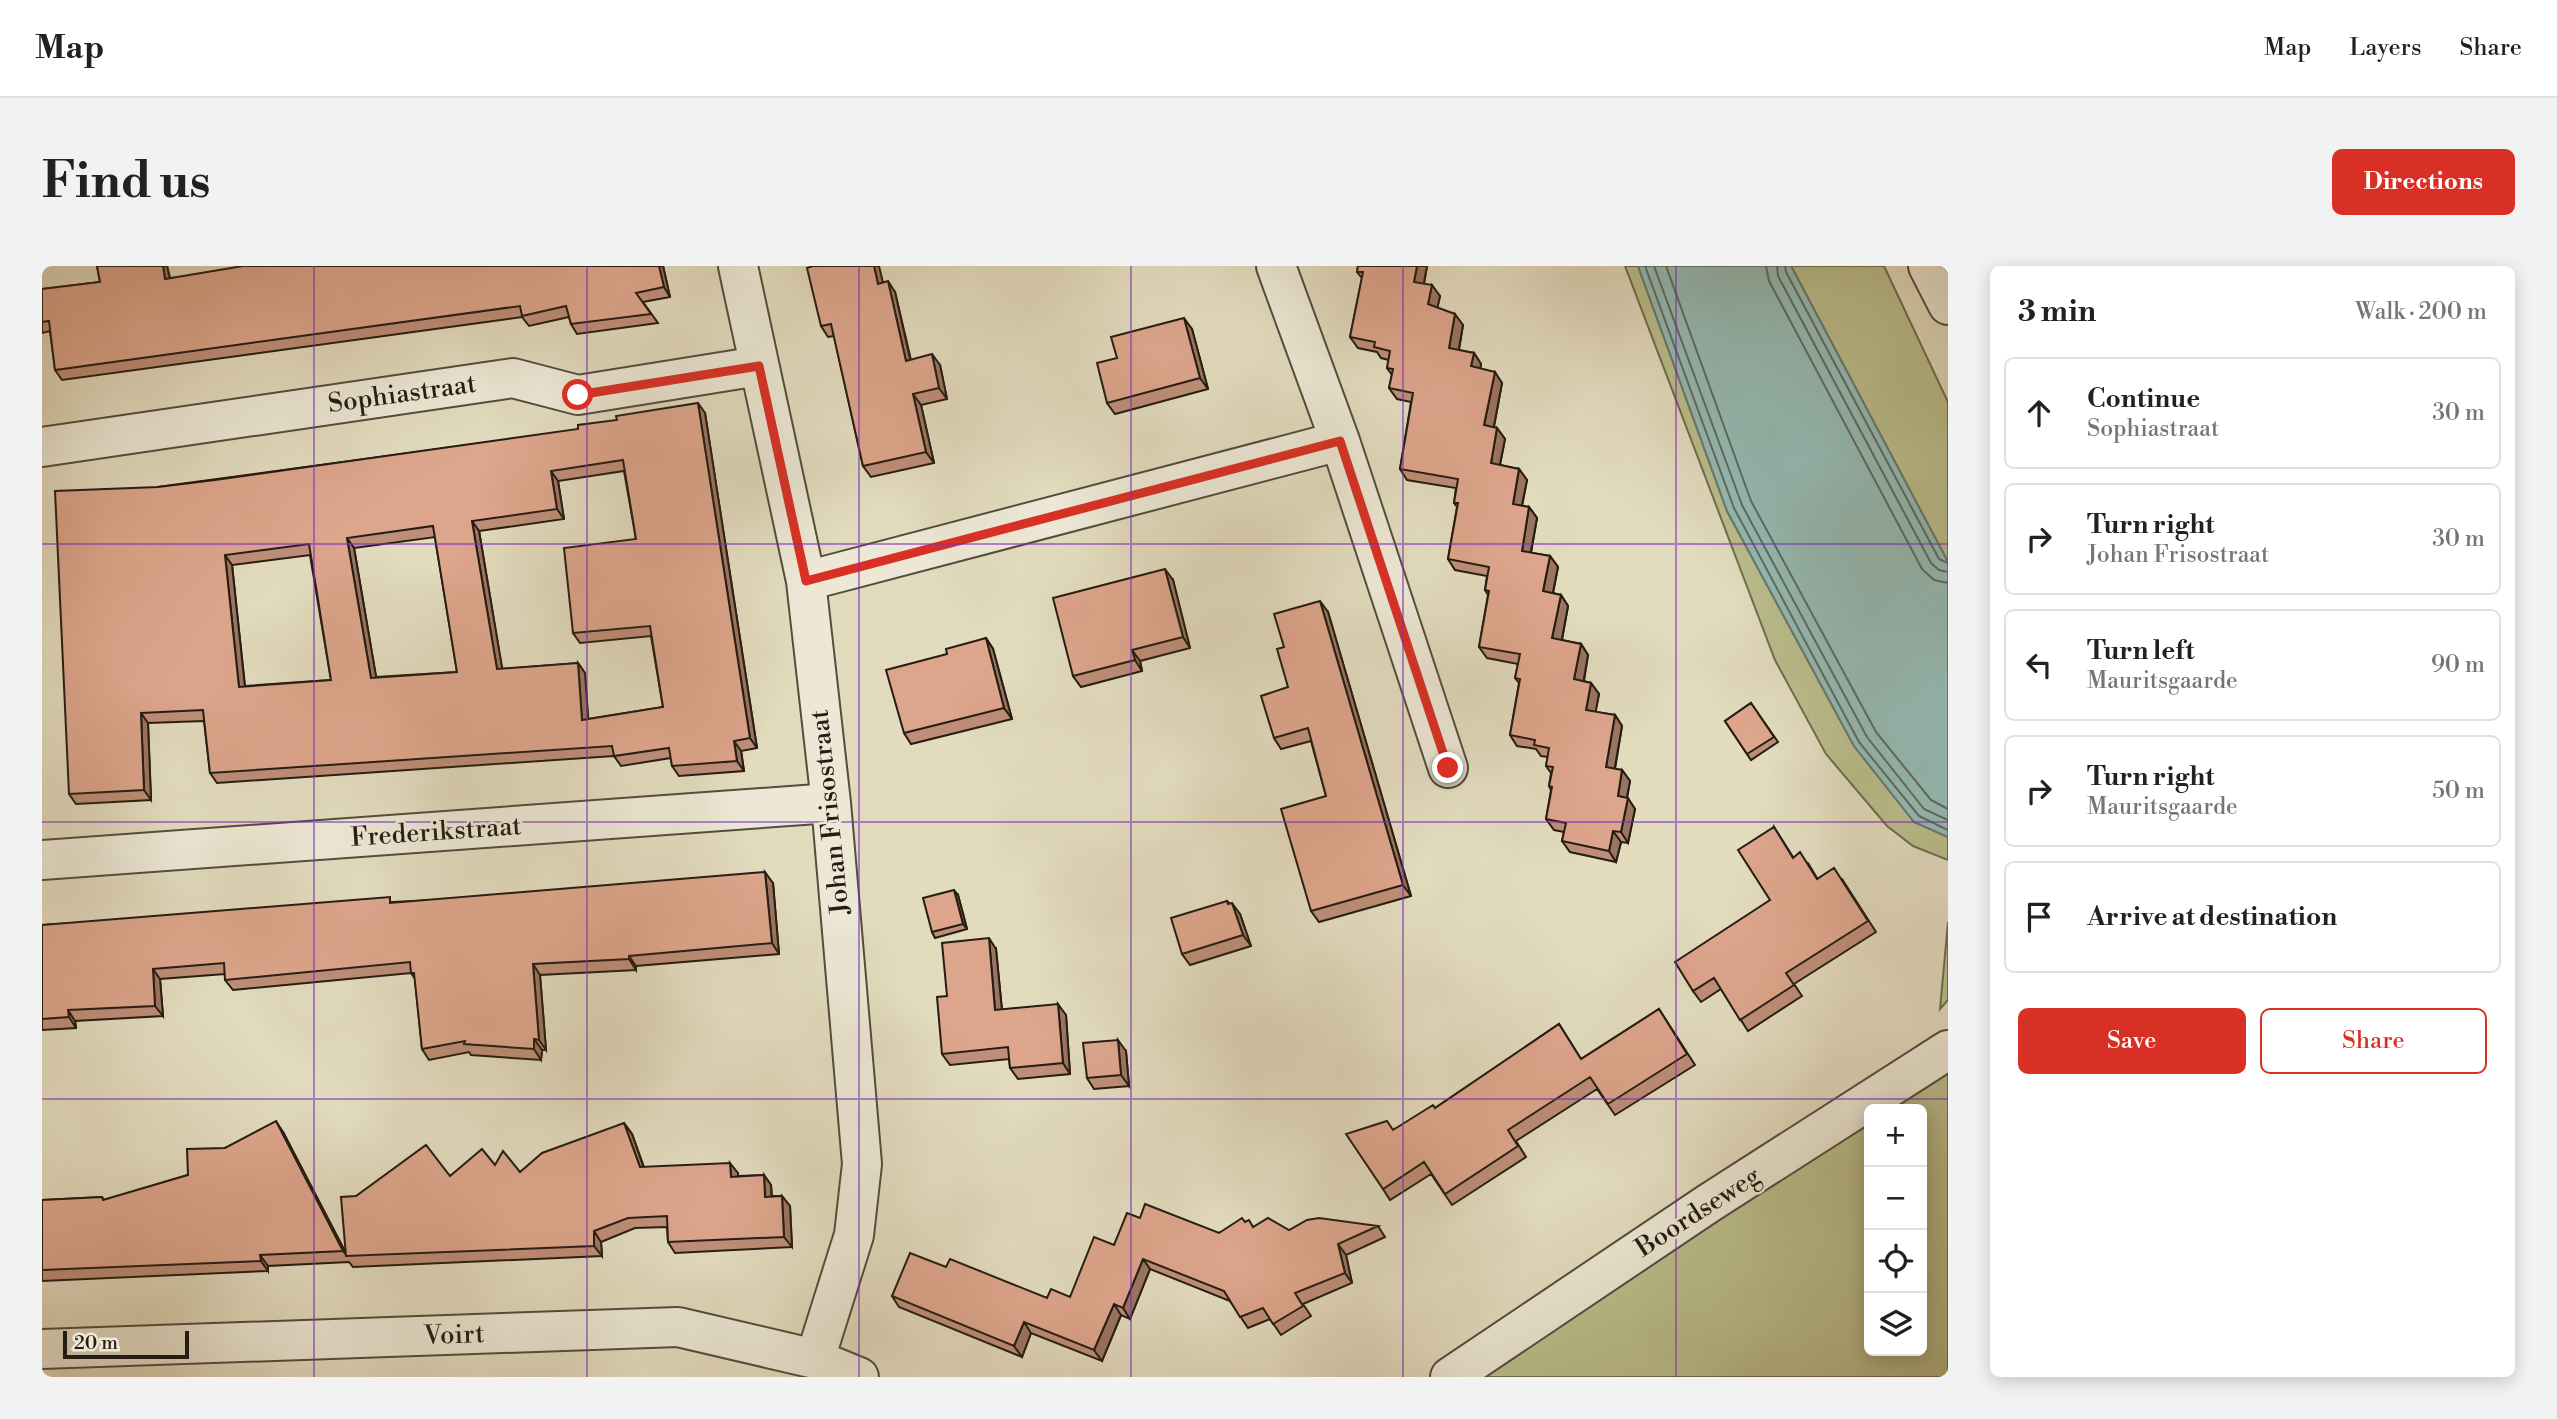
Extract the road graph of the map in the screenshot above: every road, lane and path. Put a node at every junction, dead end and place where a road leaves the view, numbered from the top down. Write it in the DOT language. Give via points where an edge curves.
graph roads {
  1 [pos="738,266"];
  2 [pos="1276,266"];
  3 [pos="1928,266"];
  4 [pos="1948,305"];
  5 [pos="759,366"];
  6 [pos="1340,441"];
  7 [pos="42,447"];
  8 [pos="806,581"];
  9 [pos="1448,768"];
  10 [pos="831,803"];
  11 [pos="42,860"];
  12 [pos="1948,1050"];
  13 [pos="42,1349"];
  14 [pos="815,1359"];
  15 [pos="859,1377"];
  16 [pos="1450,1377"];
  1 -- 5 [label="street, Johan Frisostraat"];
  2 -- 6 [label="street"];
  3 -- 4 [label="street"];
  5 -- 7 [label="street, Sophiastraat" via="578,395 513,378"];
  5 -- 8 [label="street, Johan Frisostraat"];
  6 -- 8 [label="street"];
  6 -- 9 [label="street"];
  8 -- 10 [label="street, Johan Frisostraat"];
  10 -- 11 [label="street, Frederikstraat"];
  10 -- 14 [label="street, Johan Frisostraat" via="862,1164 854,1235"];
  12 -- 16 [label="street, Boordseweg"];
  13 -- 14 [label="street, Voirt" via="678,1327"];
  14 -- 15 [label="street, Voirt"];
}
